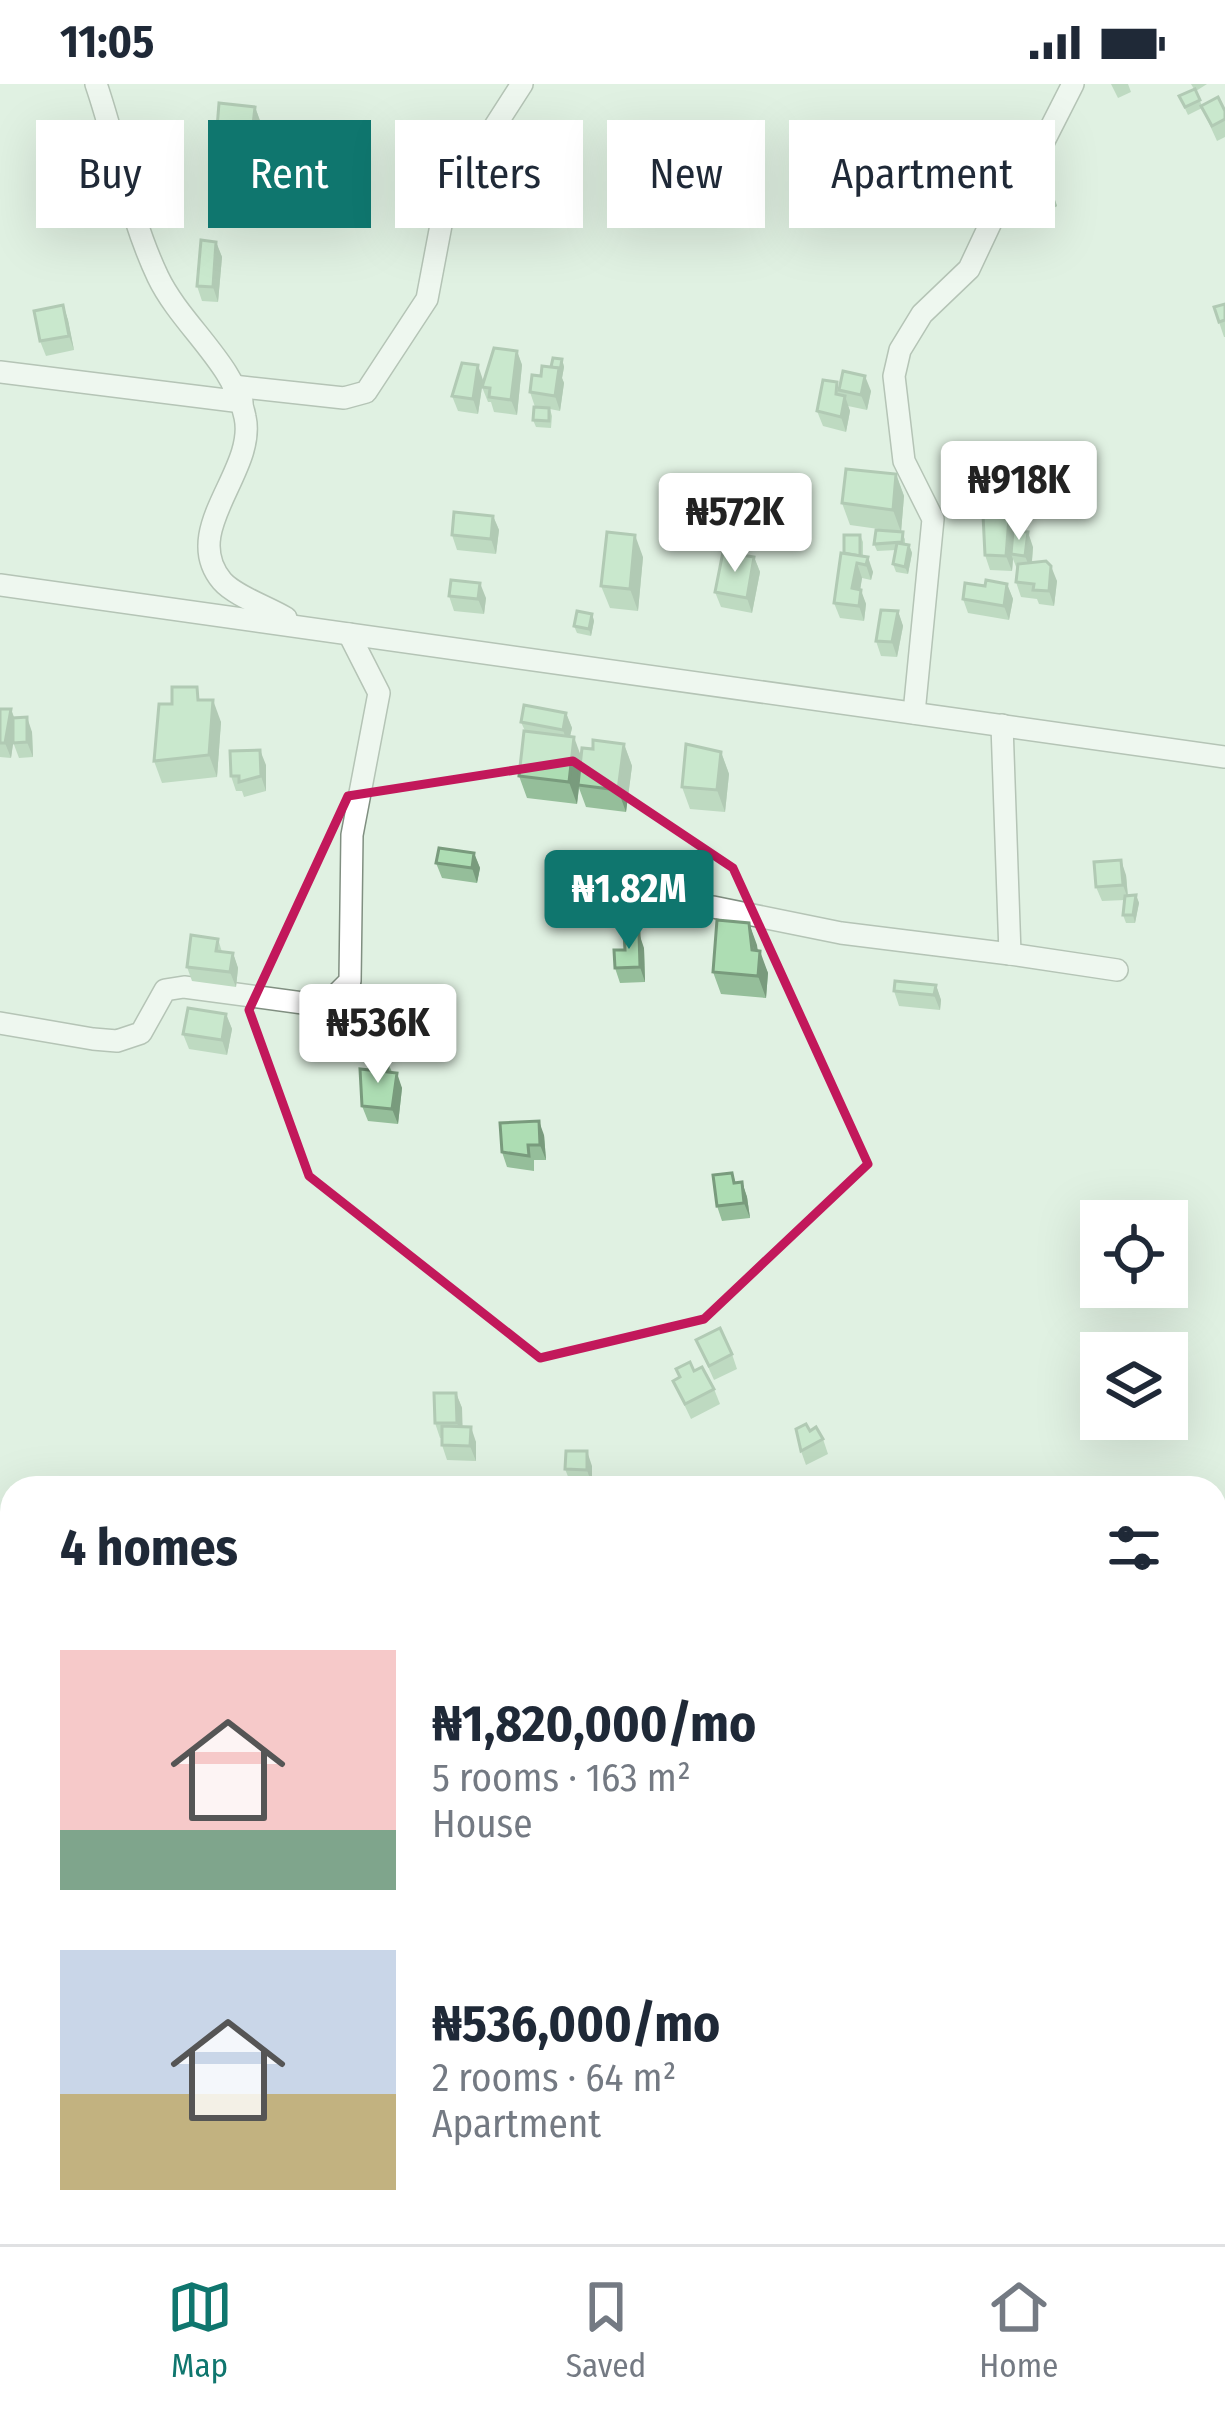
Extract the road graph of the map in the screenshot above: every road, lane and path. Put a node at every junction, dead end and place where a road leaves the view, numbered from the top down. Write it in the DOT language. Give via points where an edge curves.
graph roads {
  1 [pos="96,84"];
  2 [pos="522,84"];
  3 [pos="1073,84"];
  4 [pos="0,372"];
  5 [pos="237,394"];
  6 [pos="0,585"];
  7 [pos="296,624"];
  8 [pos="349,634"];
  9 [pos="914,713"];
  10 [pos="1002,725"];
  11 [pos="1225,757"];
  12 [pos="713,907"];
  13 [pos="1010,954"];
  14 [pos="1117,970"];
  15 [pos="0,1023"];
  1 -- 5 [label="street" via="158,277"];
  2 -- 5 [label="street" via="445,204 427,299 366,392"];
  3 -- 9 [label="street" via="1042,145 1008,186 969,269 922,314 893,376 904,460 933,520"];
  4 -- 5 [label="street"];
  5 -- 7 [label="street" via="249,447 214,514 212,556 222,581"];
  6 -- 7 [label="street"];
  7 -- 8 [label="street"];
  8 -- 9 [label="street"];
  8 -- 15 [label="street" via="379,693 352,835 350,981 338,998 325,1006 164,989 141,1033 117,1041"];
  9 -- 10 [label="street"];
  10 -- 11 [label="street"];
  10 -- 13 [label="street"];
  12 -- 13 [label="street"];
  13 -- 14 [label="street"];
}
